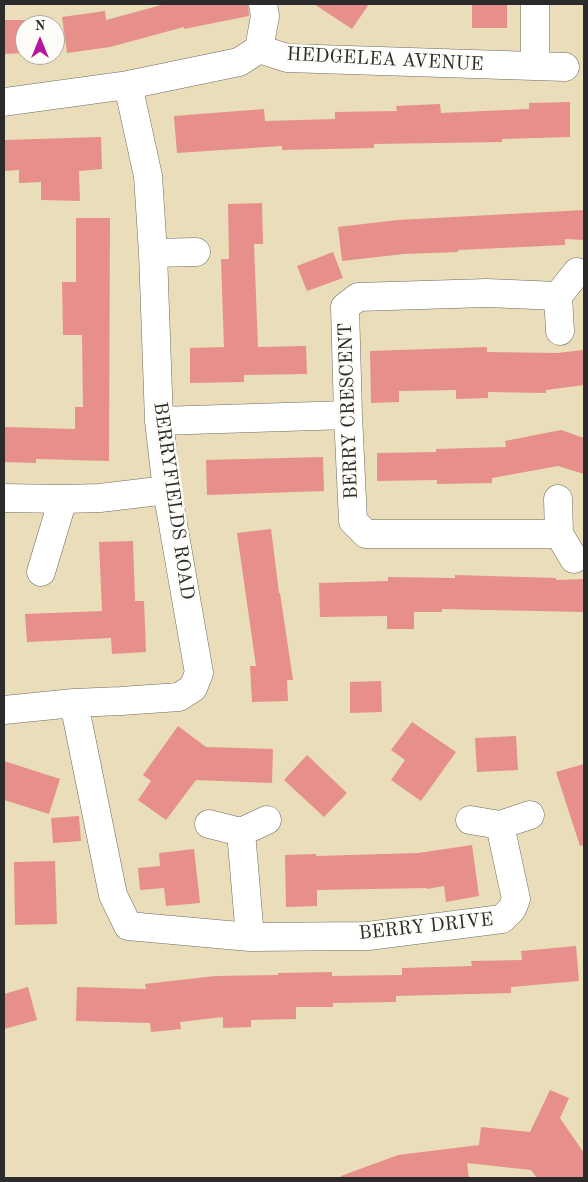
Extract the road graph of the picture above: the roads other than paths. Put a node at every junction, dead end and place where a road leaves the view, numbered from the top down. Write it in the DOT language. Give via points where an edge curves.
graph roads {
  1 [pos="263,4"];
  2 [pos="535,4"];
  3 [pos="259,49"];
  4 [pos="535,66"];
  5 [pos="565,67"];
  6 [pos="128,85"];
  7 [pos="4,102"];
  8 [pos="196,252"];
  9 [pos="153,253"];
  10 [pos="577,272"];
  11 [pos="558,296"];
  12 [pos="560,331"];
  13 [pos="348,415"];
  14 [pos="158,421"];
  15 [pos="168,490"];
  16 [pos="4,498"];
  17 [pos="63,499"];
  18 [pos="558,499"];
  19 [pos="560,534"];
  20 [pos="574,558"];
  21 [pos="41,572"];
  22 [pos="74,702"];
  23 [pos="4,710"];
  24 [pos="530,815"];
  25 [pos="267,820"];
  26 [pos="470,820"];
  27 [pos="209,824"];
  28 [pos="500,825"];
  29 [pos="241,832"];
  30 [pos="250,937"];
  1 -- 3 [label="street" via="265,16"];
  2 -- 4 [label="street"];
  3 -- 4 [label="street, HEDGELEA AVENUE" via="288,58"];
  3 -- 6 [label="street, HEDGELEA AVENUE" via="239,62"];
  4 -- 5 [label="street, HEDGELEA AVENUE"];
  6 -- 7 [label="street, HEDGELEA AVENUE"];
  6 -- 9 [label="street, BERRYFIELDS ROAD" via="148,176"];
  8 -- 9 [label="street"];
  9 -- 14 [label="street, BERRYFIELDS ROAD"];
  10 -- 11 [label="street"];
  11 -- 12 [label="street"];
  11 -- 13 [label="street, BERRY CRESCENT" via="487,293 358,296 345,307"];
  13 -- 14 [label="street"];
  13 -- 19 [label="street, BERRY CRESCENT" via="353,520 366,534"];
  14 -- 15 [label="street, BERRYFIELDS ROAD"];
  15 -- 17 [label="street"];
  15 -- 22 [label="street, BERRYFIELDS ROAD" via="199,673 193,688 179,697"];
  16 -- 17 [label="street"];
  17 -- 21 [label="street"];
  18 -- 19 [label="street"];
  19 -- 20 [label="street"];
  22 -- 23 [label="street"];
  22 -- 30 [label="street, BERRY DRIVE" via="113,895 128,926"];
  24 -- 28 [label="street"];
  25 -- 29 [label="street"];
  26 -- 28 [label="street"];
  27 -- 29 [label="street"];
  28 -- 30 [label="street, BERRY DRIVE" via="516,899 502,919 368,936"];
  29 -- 30 [label="street"];
}
